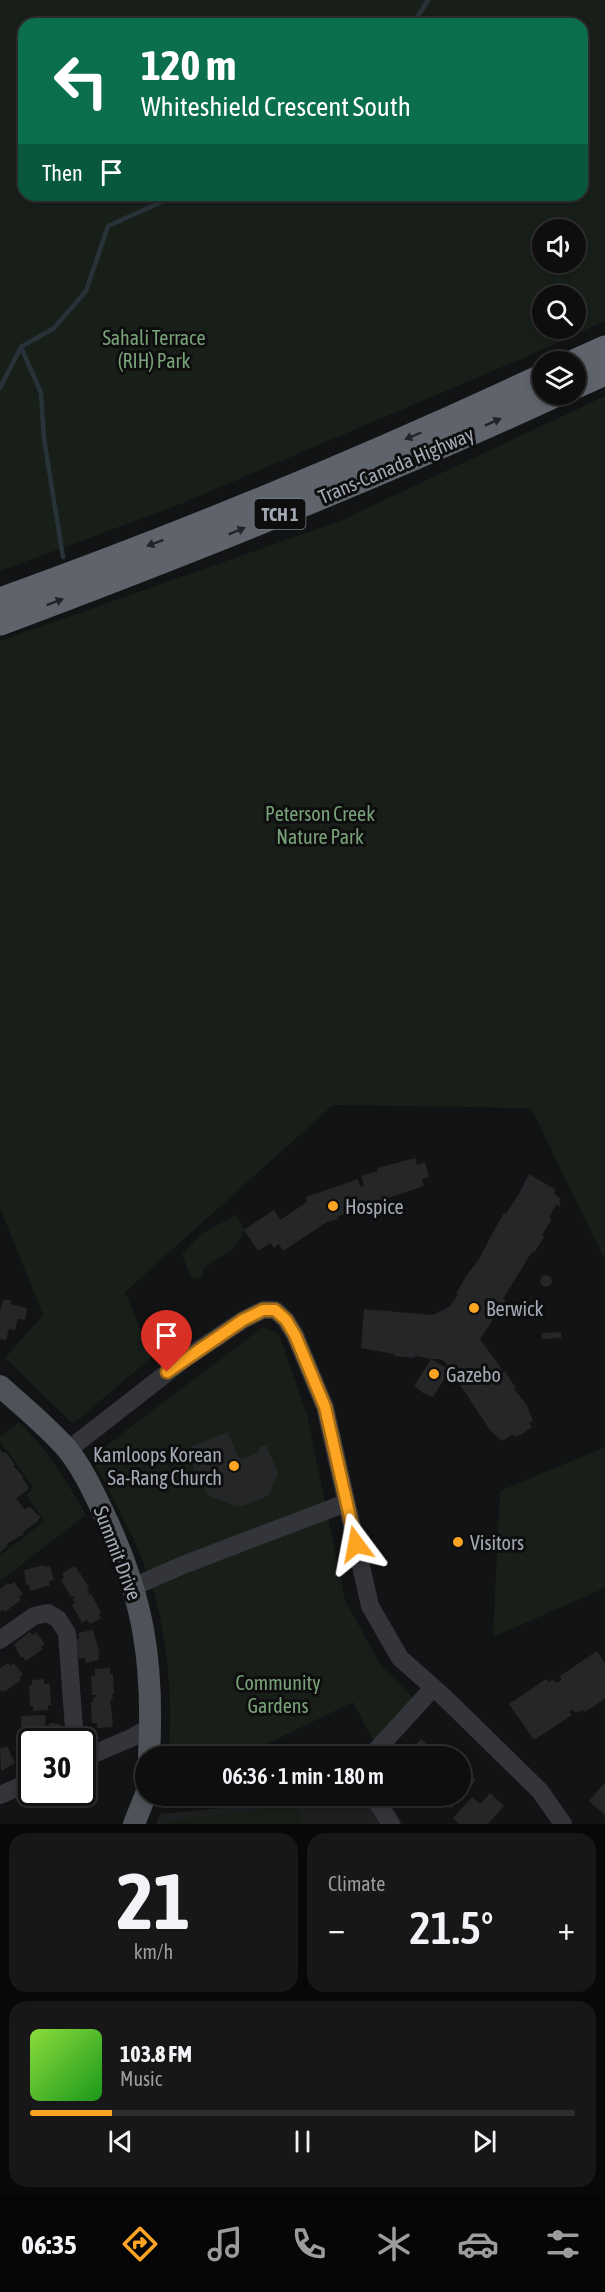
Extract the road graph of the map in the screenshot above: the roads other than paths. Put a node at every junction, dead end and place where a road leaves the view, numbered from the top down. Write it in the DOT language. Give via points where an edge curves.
graph roads {
  1 [pos="605,349"];
  2 [pos="586,358"];
  3 [pos="605,372"];
  4 [pos="586,381"];
  5 [pos="532,383"];
  6 [pos="532,404"];
  7 [pos="0,602"];
  8 [pos="0,622"];
  9 [pos="0,1386"];
  10 [pos="68,1450"];
  11 [pos="346,1503"];
  12 [pos="133,1587"];
  13 [pos="0,1640"];
  14 [pos="432,1689"];
  15 [pos="150,1727"];
  16 [pos="74,1728"];
  17 [pos="149,1746"];
  18 [pos="380,1746"];
  19 [pos="96,1753"];
  20 [pos="18,1787"];
  21 [pos="0,1795"];
  22 [pos="141,1806"];
  23 [pos="380,1806"];
  24 [pos="134,1824"];
  25 [pos="390,1824"];
  26 [pos="563,1824"];
  1 -- 2 [label="highway"];
  3 -- 4 [label="highway"];
  5 -- 7 [label="highway, Trans-Canada Highway / TCH 1, one-way" via="252,504"];
  8 -- 6 [label="highway, Trans-Canada Highway / TCH 1, one-way" via="324,496"];
  9 -- 10 [label="main road, Summit Drive"];
  10 -- 11 [label="street" via="186,1358 243,1320 263,1310 275,1310 295,1335 325,1407"];
  10 -- 12 [label="main road, Summit Drive" via="116,1539"];
  11 -- 12 [label="street"];
  11 -- 14 [label="street" via="370,1606 400,1658"];
  12 -- 15 [label="main road, Summit Drive" via="149,1663"];
  13 -- 16 [label="street" via="34,1616 48,1613 58,1619 67,1633"];
  14 -- 18 [label="street"];
  14 -- 26 [label="street" via="540,1791"];
  15 -- 17 [label="main road, Summit Drive"];
  15 -- 19 [label="street"];
  20 -- 21 [label="street"];
  22 -- 24 [label="main road"];
  23 -- 25 [label="street"];
}
